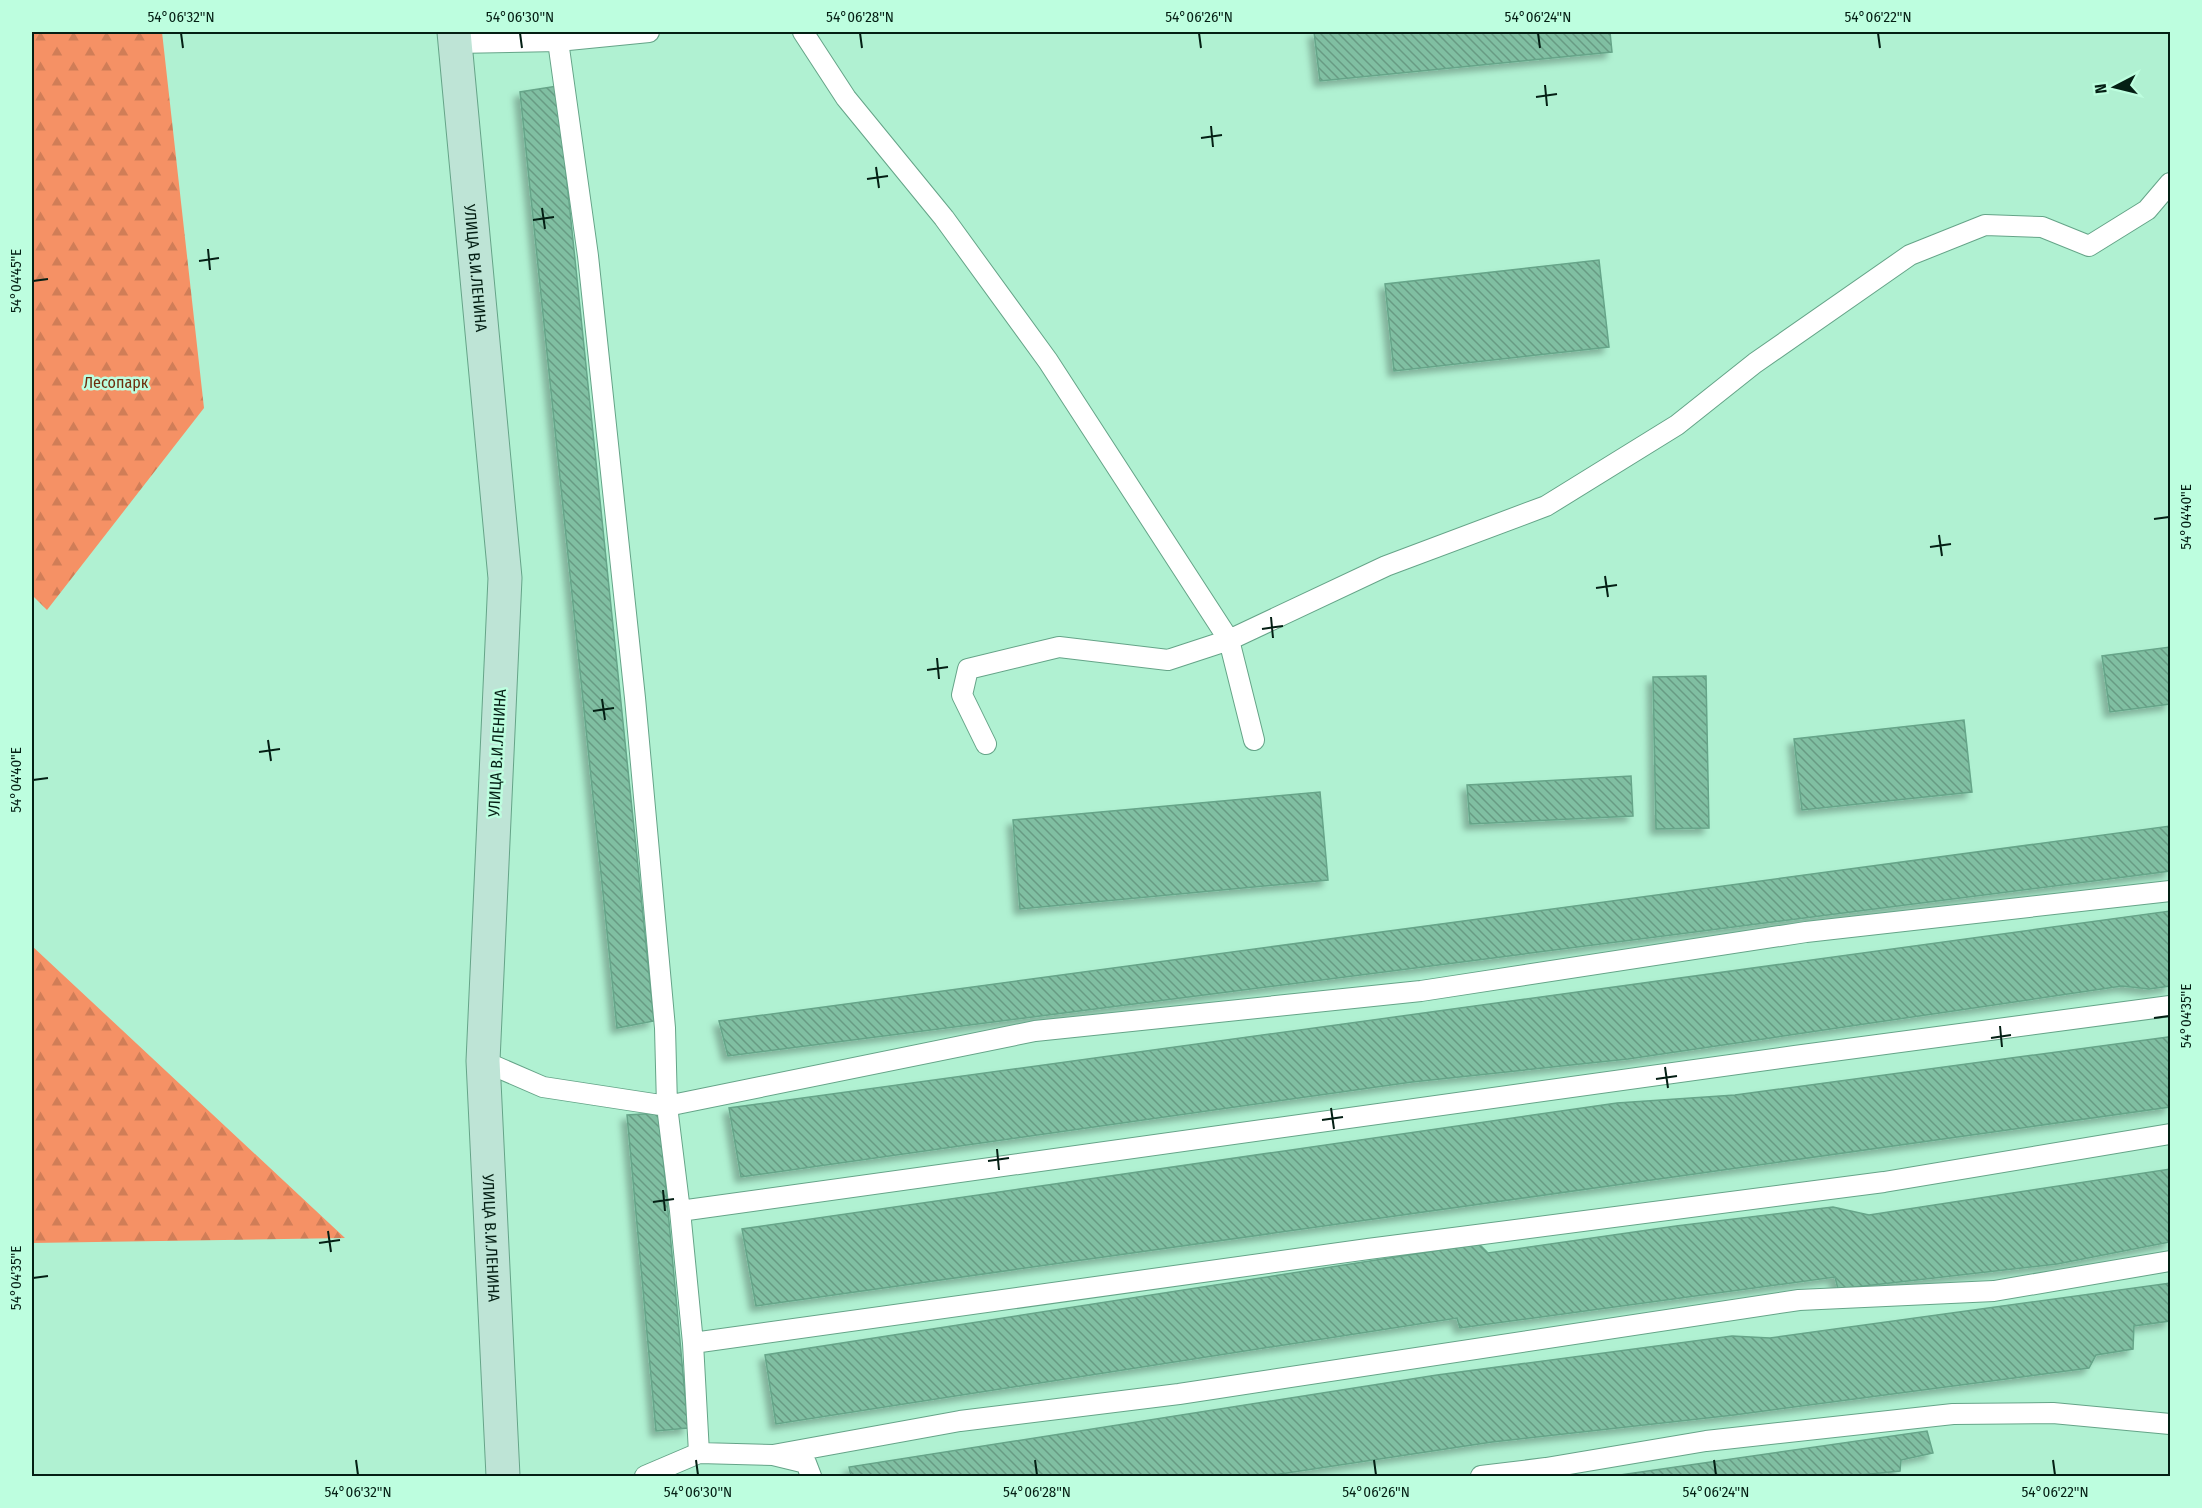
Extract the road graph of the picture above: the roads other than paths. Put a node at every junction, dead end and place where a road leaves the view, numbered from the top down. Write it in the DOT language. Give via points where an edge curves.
graph roads {
  1 [pos="649,32"];
  2 [pos="804,32"];
  3 [pos="455,37"];
  4 [pos="558,41"];
  5 [pos="2170,183"];
  6 [pos="1228,640"];
  7 [pos="1254,740"];
  8 [pos="986,744"];
  9 [pos="2170,891"];
  10 [pos="2170,1006"];
  11 [pos="483,1061"];
  12 [pos="667,1106"];
  13 [pos="2170,1134"];
  14 [pos="680,1211"];
  15 [pos="2170,1261"];
  16 [pos="693,1343"];
  17 [pos="2170,1424"];
  18 [pos="699,1453"];
  19 [pos="773,1455"];
  20 [pos="503,1476"];
  21 [pos="645,1476"];
  22 [pos="811,1476"];
  23 [pos="1481,1476"];
  1 -- 4 [label="lane"];
  2 -- 6 [label="lane" via="846,98 944,218 1048,361"];
  3 -- 4 [label="lane"];
  3 -- 11 [label="main road, УЛИЦА В.И.ЛЕНИНА" via="505,578"];
  4 -- 12 [label="lane" via="588,256 635,698 665,1028"];
  5 -- 6 [label="lane" via="2147,210 2088,246 2042,227 1985,225 1910,255 1755,363 1677,425 1546,506 1386,566"];
  6 -- 7 [label="lane"];
  6 -- 8 [label="lane" via="1168,660 1059,647 968,669 962,695"];
  9 -- 12 [label="lane" via="1806,932 1421,991 1035,1030"];
  10 -- 14 [label="lane"];
  11 -- 12 [label="lane" via="543,1087"];
  11 -- 20 [label="main road, УЛИЦА В.И.ЛЕНИНА"];
  12 -- 14 [label="lane"];
  13 -- 16 [label="lane" via="1884,1182"];
  14 -- 16 [label="lane"];
  15 -- 19 [label="lane" via="1994,1291 1799,1300 1179,1394 960,1421"];
  16 -- 18 [label="lane"];
  17 -- 23 [label="lane" via="2053,1413 1953,1414 1706,1441"];
  18 -- 19 [label="lane"];
  18 -- 21 [label="lane"];
  19 -- 22 [label="lane" via="806,1463"];
}
